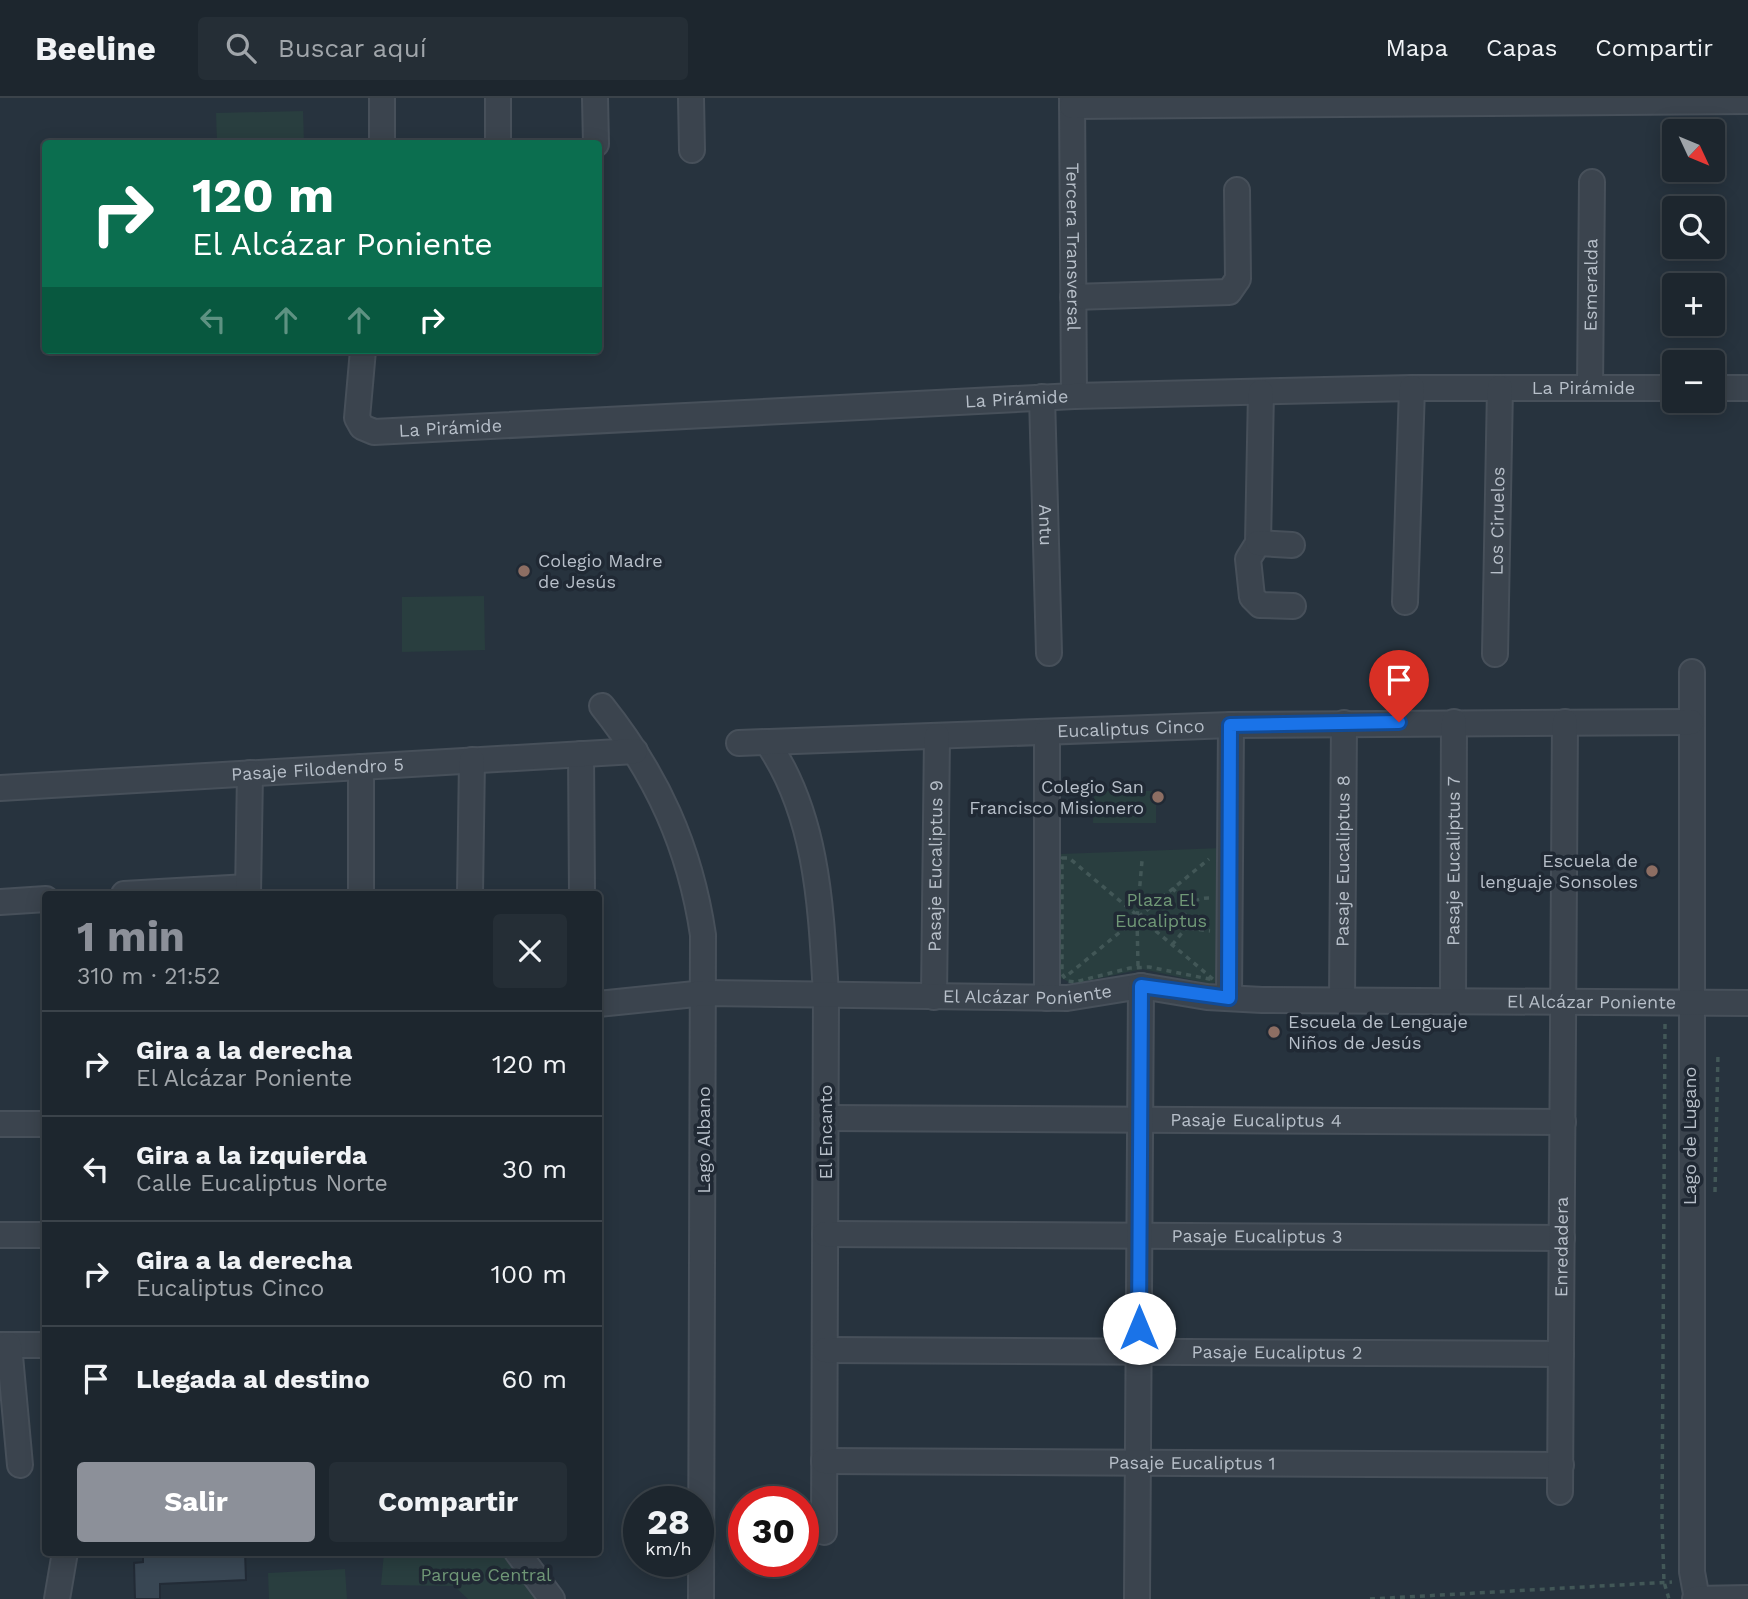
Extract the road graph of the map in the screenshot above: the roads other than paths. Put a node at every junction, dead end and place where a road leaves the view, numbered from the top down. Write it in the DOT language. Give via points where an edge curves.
graph roads {
  1 [pos="382,98"];
  2 [pos="498,98"];
  3 [pos="595,98"];
  4 [pos="691,98"];
  5 [pos="1748,101"];
  6 [pos="1072,102"];
  7 [pos="382,140"];
  8 [pos="498,140"];
  9 [pos="596,140"];
  10 [pos="692,150"];
  11 [pos="1592,182"];
  12 [pos="1237,190"];
  13 [pos="1073,297"];
  14 [pos="363,354"];
  15 [pos="1412,388"];
  16 [pos="1500,388"];
  17 [pos="1590,388"];
  18 [pos="1662,388"];
  19 [pos="1725,388"];
  20 [pos="1748,388"];
  21 [pos="1261,392"];
  22 [pos="1074,396"];
  23 [pos="1042,397"];
  24 [pos="1258,543"];
  25 [pos="1292,545"];
  26 [pos="1405,602"];
  27 [pos="1293,606"];
  28 [pos="1049,653"];
  29 [pos="1494,654"];
  30 [pos="1692,672"];
  31 [pos="602,706"];
  32 [pos="1454,722"];
  33 [pos="1564,722"];
  34 [pos="1691,722"];
  35 [pos="1344,723"];
  36 [pos="1230,725"];
  37 [pos="1047,732"];
  38 [pos="937,736"];
  39 [pos="767,742"];
  40 [pos="739,743"];
  41 [pos="635,751"];
  42 [pos="581,754"];
  43 [pos="472,760"];
  44 [pos="361,767"];
  45 [pos="250,773"];
  46 [pos="0,788"];
  47 [pos="248,890"];
  48 [pos="217,891"];
  49 [pos="361,891"];
  50 [pos="470,891"];
  51 [pos="582,891"];
  52 [pos="42,899"];
  53 [pos="0,902"];
  54 [pos="1140,977"];
  55 [pos="1221,989"];
  56 [pos="705,993"];
  57 [pos="826,995"];
  58 [pos="934,997"];
  59 [pos="1047,998"];
  60 [pos="1342,1001"];
  61 [pos="1453,1001"];
  62 [pos="1564,1002"];
  63 [pos="1678,1002"];
  64 [pos="1748,1003"];
  65 [pos="602,1004"];
  66 [pos="826,1118"];
  67 [pos="1140,1120"];
  68 [pos="1563,1122"];
  69 [pos="0,1124"];
  70 [pos="42,1124"];
  71 [pos="825,1234"];
  72 [pos="0,1235"];
  73 [pos="42,1235"];
  74 [pos="1140,1236"];
  75 [pos="1562,1238"];
  76 [pos="5,1345"];
  77 [pos="42,1346"];
  78 [pos="825,1350"];
  79 [pos="1139,1352"];
  80 [pos="1561,1354"];
  81 [pos="824,1461"];
  82 [pos="1138,1462"];
  83 [pos="20,1465"];
  84 [pos="1561,1465"];
  85 [pos="1560,1492"];
  86 [pos="824,1531"];
  87 [pos="64,1556"];
  88 [pos="520,1556"];
  89 [pos="1748,1598"];
  90 [pos="57,1599"];
  91 [pos="552,1599"];
  92 [pos="701,1599"];
  93 [pos="1137,1599"];
  94 [pos="1696,1599"];
  1 -- 7 [label="street"];
  2 -- 8 [label="street"];
  3 -- 9 [label="street"];
  4 -- 10 [label="street"];
  5 -- 6 [label="street"];
  6 -- 13 [label="street, Tercera Transversal"];
  11 -- 17 [label="street, Esmeralda"];
  12 -- 13 [label="street" via="1238,279 1229,292"];
  13 -- 22 [label="street, Tercera Transversal"];
  14 -- 23 [label="street, La Pirámide" via="356,413 362,427 374,432"];
  15 -- 16 [label="street, La Pirámide"];
  15 -- 21 [label="street, La Pirámide"];
  15 -- 26 [label="street"];
  16 -- 17 [label="street, La Pirámide"];
  16 -- 29 [label="street, Los Ciruelos"];
  17 -- 18 [label="street, La Pirámide"];
  19 -- 20 [label="street"];
  21 -- 22 [label="street, La Pirámide"];
  21 -- 24 [label="street"];
  22 -- 23 [label="street, La Pirámide"];
  23 -- 28 [label="street, Antu"];
  24 -- 25 [label="street"];
  24 -- 27 [label="street" via="1248,559 1252,597 1260,605"];
  30 -- 34 [label="street, Lago de Lugano"];
  31 -- 41 [label="street, Lago Albano"];
  32 -- 33 [label="street, Eucaliptus Cinco"];
  32 -- 35 [label="street, Eucaliptus Cinco"];
  32 -- 61 [label="street, Pasaje Eucaliptus 7"];
  33 -- 34 [label="street, Eucaliptus Cinco"];
  33 -- 62 [label="street, Enredadera"];
  34 -- 63 [label="street, Lago de Lugano"];
  35 -- 36 [label="street, Eucaliptus Cinco"];
  35 -- 60 [label="street, Pasaje Eucaliptus 8"];
  36 -- 37 [label="street, Eucaliptus Cinco"];
  36 -- 55 [label="street"];
  37 -- 38 [label="street, Eucaliptus Cinco"];
  37 -- 59 [label="street"];
  38 -- 39 [label="street, Eucaliptus Cinco"];
  38 -- 58 [label="street, Pasaje Eucaliptus 9"];
  39 -- 40 [label="street, Eucaliptus Cinco"];
  39 -- 57 [label="street, El Encanto" via="796,800 809,839 823,931"];
  41 -- 42 [label="street, Pasaje Filodendro 5"];
  41 -- 56 [label="street, Lago Albano" via="674,820 692,874 703,935"];
  42 -- 43 [label="street, Pasaje Filodendro 5"];
  42 -- 51 [label="street"];
  43 -- 44 [label="street, Pasaje Filodendro 5"];
  43 -- 50 [label="street"];
  44 -- 45 [label="street, Pasaje Filodendro 5"];
  44 -- 49 [label="street"];
  45 -- 46 [label="street, Pasaje Filodendro 5"];
  45 -- 47 [label="street"];
  47 -- 48 [label="street"];
  52 -- 53 [label="street"];
  54 -- 55 [label="street, El Alcázar Poniente"];
  54 -- 59 [label="street, El Alcázar Poniente" via="1067,998"];
  54 -- 67 [label="street"];
  55 -- 60 [label="street, El Alcázar Poniente"];
  56 -- 57 [label="street, El Alcázar Poniente"];
  56 -- 65 [label="street, El Alcázar Poniente"];
  56 -- 92 [label="street, Lago Albano"];
  57 -- 58 [label="street, El Alcázar Poniente"];
  57 -- 66 [label="street, El Encanto"];
  58 -- 59 [label="street, El Alcázar Poniente"];
  60 -- 61 [label="street, El Alcázar Poniente"];
  61 -- 62 [label="street, El Alcázar Poniente"];
  62 -- 63 [label="street, El Alcázar Poniente"];
  62 -- 68 [label="street, Enredadera"];
  63 -- 64 [label="street, El Alcázar Poniente"];
  63 -- 94 [label="street, Lago de Lugano"];
  66 -- 67 [label="street, Pasaje Eucaliptus 4"];
  66 -- 71 [label="street, El Encanto"];
  67 -- 68 [label="street, Pasaje Eucaliptus 4"];
  67 -- 74 [label="street"];
  68 -- 75 [label="street, Enredadera"];
  69 -- 70 [label="street"];
  71 -- 74 [label="street, Pasaje Eucaliptus 3"];
  71 -- 78 [label="street, El Encanto"];
  72 -- 73 [label="street"];
  74 -- 75 [label="street, Pasaje Eucaliptus 3"];
  74 -- 79 [label="street"];
  75 -- 80 [label="street, Enredadera"];
  76 -- 77 [label="street"];
  76 -- 83 [label="street"];
  78 -- 79 [label="street, Pasaje Eucaliptus 2"];
  78 -- 81 [label="street, El Encanto"];
  79 -- 80 [label="street, Pasaje Eucaliptus 2"];
  79 -- 82 [label="street"];
  80 -- 84 [label="street, Enredadera"];
  81 -- 82 [label="street, Pasaje Eucaliptus 1"];
  81 -- 86 [label="street, El Encanto"];
  82 -- 84 [label="street, Pasaje Eucaliptus 1"];
  82 -- 93 [label="street"];
  84 -- 85 [label="street, Enredadera"];
  87 -- 90 [label="street"];
  88 -- 91 [label="street"];
  89 -- 94 [label="street"];
}
